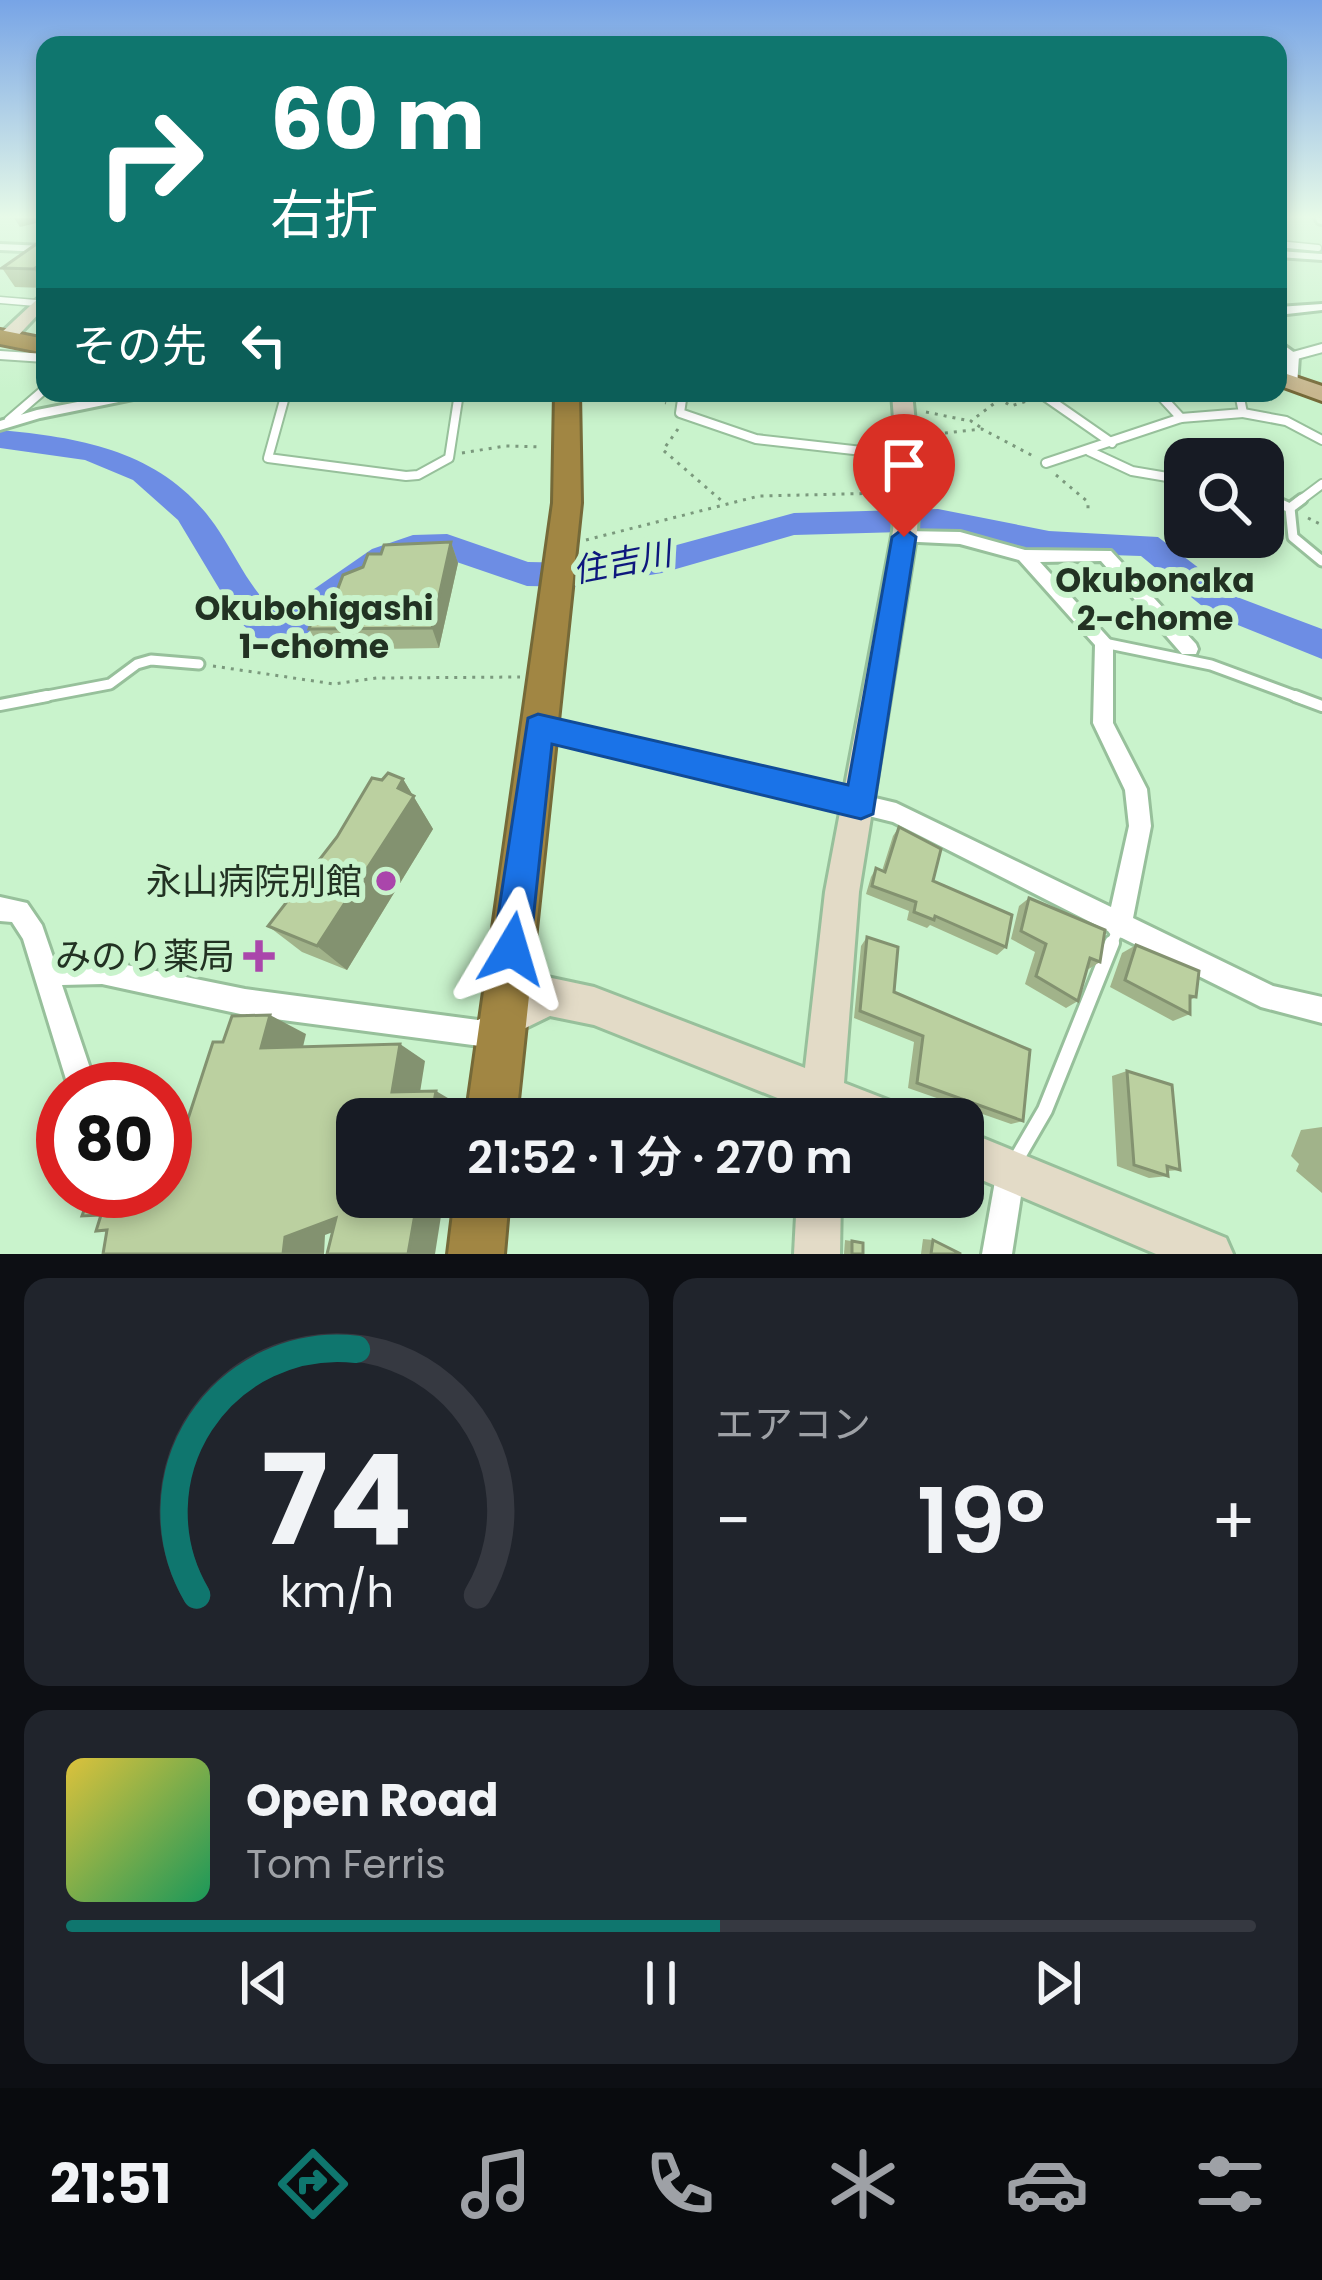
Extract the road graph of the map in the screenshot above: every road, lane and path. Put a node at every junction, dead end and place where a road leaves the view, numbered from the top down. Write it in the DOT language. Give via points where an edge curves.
graph roads {
  1 [pos="0,300"];
  2 [pos="36,300"];
  3 [pos="36,306"];
  4 [pos="1322,308"];
  5 [pos="1287,310"];
  6 [pos="2,343"];
  7 [pos="36,345"];
  8 [pos="1322,348"];
  9 [pos="1287,352"];
  10 [pos="36,355"];
  11 [pos="1293,356"];
  12 [pos="1287,374"];
  13 [pos="1287,381"];
  14 [pos="1322,394"];
  15 [pos="36,397"];
  16 [pos="102,402"];
  17 [pos="284,402"];
  18 [pos="458,402"];
  19 [pos="567,402"];
  20 [pos="662,402"];
  21 [pos="681,402"];
  22 [pos="903,402"];
  23 [pos="909,402"];
  24 [pos="994,402"];
  25 [pos="1053,402"];
  26 [pos="1166,402"];
  27 [pos="1241,402"];
  28 [pos="680,405"];
  29 [pos="1243,413"];
  30 [pos="689,417"];
  31 [pos="1180,418"];
  32 [pos="971,421"];
  33 [pos="5,423"];
  34 [pos="982,429"];
  35 [pos="1322,440"];
  36 [pos="1112,443"];
  37 [pos="908,446"];
  38 [pos="567,450"];
  39 [pos="1089,451"];
  40 [pos="449,458"];
  41 [pos="1046,464"];
  42 [pos="1164,476"];
  43 [pos="1322,484"];
  44 [pos="724,503"];
  45 [pos="1284,506"];
  46 [pos="1289,508"];
  47 [pos="1088,512"];
  48 [pos="906,518"];
  49 [pos="1025,556"];
  50 [pos="1322,561"];
  51 [pos="560,565"];
  52 [pos="1104,644"];
  53 [pos="1189,649"];
  54 [pos="200,664"];
  55 [pos="544,677"];
  56 [pos="0,705"];
  57 [pos="1322,706"];
  58 [pos="538,727"];
  59 [pos="861,803"];
  60 [pos="0,909"];
  61 [pos="1119,927"];
  62 [pos="49,973"];
  63 [pos="1322,1010"];
  64 [pos="507,1018"];
  65 [pos="75,1062"];
  66 [pos="494,1098"];
  67 [pos="801,1098"];
  68 [pos="822,1098"];
  69 [pos="984,1159"];
  70 [pos="1011,1170"];
  71 [pos="480,1218"];
  72 [pos="819,1218"];
  73 [pos="476,1254"];
  74 [pos="818,1254"];
  75 [pos="997,1254"];
  76 [pos="1210,1254"];
  1 -- 2 [label="lane"];
  3 -- 6 [label="main road"];
  4 -- 5 [label="street"];
  6 -- 7 [label="highway"];
  6 -- 10 [label="lane"];
  8 -- 11 [label="lane"];
  9 -- 11 [label="street"];
  11 -- 12 [label="street"];
  13 -- 14 [label="main road"];
  15 -- 33 [label="lane"];
  16 -- 33 [label="street"];
  17 -- 40 [label="lane" via="268,458 406,476"];
  18 -- 40 [label="lane"];
  19 -- 38 [label="highway"];
  20 -- 28 [label="path"];
  21 -- 28 [label="lane"];
  22 -- 37 [label="main road"];
  23 -- 32 [label="path"];
  24 -- 32 [label="path"];
  25 -- 36 [label="lane"];
  26 -- 31 [label="lane"];
  27 -- 29 [label="lane"];
  28 -- 30 [label="lane"];
  29 -- 31 [label="lane"];
  29 -- 35 [label="lane" via="1286,421"];
  30 -- 37 [label="lane" via="755,439"];
  30 -- 44 [label="path" via="664,450"];
  31 -- 36 [label="lane"];
  32 -- 34 [label="path"];
  34 -- 37 [label="path"];
  34 -- 41 [label="path"];
  36 -- 39 [label="lane"];
  37 -- 48 [label="main road"];
  38 -- 40 [label="path" via="506,446"];
  38 -- 51 [label="highway"];
  39 -- 41 [label="lane"];
  39 -- 42 [label="lane"];
  41 -- 47 [label="path" via="1088,502"];
  43 -- 46 [label="lane"];
  44 -- 48 [label="path" via="759,496"];
  44 -- 51 [label="path" via="634,530"];
  45 -- 46 [label="lane"];
  46 -- 50 [label="lane" via="1293,537"];
  48 -- 49 [label="street"];
  48 -- 59 [label="main road"];
  49 -- 52 [label="street"];
  49 -- 53 [label="street" via="1105,555"];
  51 -- 55 [label="highway"];
  52 -- 57 [label="lane" via="1211,665"];
  52 -- 61 [label="street" via="1103,722 1136,789 1140,826"];
  54 -- 55 [label="path" via="334,684"];
  54 -- 56 [label="lane" via="151,660 110,685"];
  55 -- 58 [label="highway"];
  58 -- 59 [label="street"];
  58 -- 64 [label="highway"];
  59 -- 61 [label="street" via="896,813"];
  59 -- 68 [label="main road" via="842,892"];
  60 -- 62 [label="street" via="19,911"];
  61 -- 63 [label="street" via="1270,998"];
  61 -- 70 [label="lane" via="1046,1110"];
  62 -- 64 [label="street" via="102,972 245,1002 480,1033"];
  62 -- 65 [label="street"];
  64 -- 66 [label="highway"];
  64 -- 67 [label="main road" via="547,996 594,1006"];
  69 -- 70 [label="main road"];
  70 -- 75 [label="street"];
  70 -- 76 [label="main road"];
  71 -- 73 [label="highway"];
  72 -- 74 [label="main road"];
}
